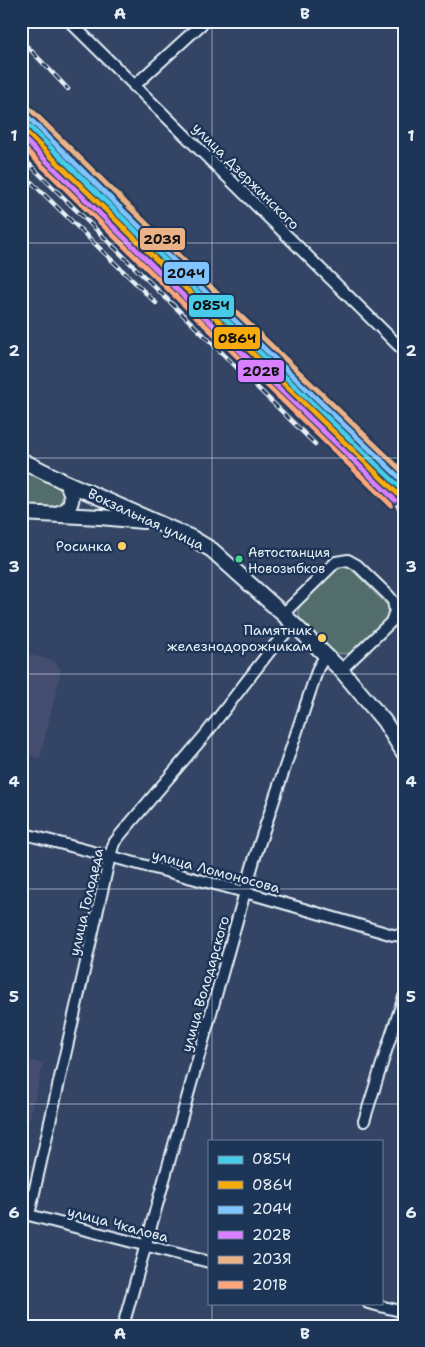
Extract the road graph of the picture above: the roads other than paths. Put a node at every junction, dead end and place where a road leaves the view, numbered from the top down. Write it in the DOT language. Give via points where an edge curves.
graph roads {
  1 [pos="69,21"];
  2 [pos="205,21"];
  3 [pos="134,86"];
  4 [pos="403,348"];
  5 [pos="21,460"];
  6 [pos="65,482"];
  7 [pos="21,513"];
  8 [pos="55,514"];
  9 [pos="170,528"];
  10 [pos="395,611"];
  11 [pos="283,614"];
  12 [pos="404,619"];
  13 [pos="294,624"];
  14 [pos="326,655"];
  15 [pos="341,670"];
  16 [pos="404,753"];
  17 [pos="21,833"];
  18 [pos="110,856"];
  19 [pos="245,892"];
  20 [pos="404,936"];
  21 [pos="404,997"];
  22 [pos="364,1121"];
  23 [pos="25,1214"];
  24 [pos="145,1246"];
  25 [pos="208,1262"];
  26 [pos="372,1304"];
  27 [pos="404,1312"];
  28 [pos="122,1326"];
  1 -- 3 [label="street, улица Дзержинского"];
  2 -- 3 [label="street"];
  3 -- 4 [label="street, улица Дзержинского"];
  5 -- 6 [label="main road, Вокзальная улица"];
  6 -- 8 [label="main road" via="72,494 71,500 65,510"];
  6 -- 9 [label="main road, Вокзальная улица"];
  7 -- 8 [label="main road"];
  8 -- 9 [label="main road" via="132,519"];
  9 -- 11 [label="main road, Вокзальная улица" via="207,546"];
  10 -- 11 [label="street" via="388,595 348,560 336,562"];
  10 -- 12 [label="street"];
  10 -- 15 [label="street" via="391,622"];
  11 -- 13 [label="main road, Вокзальная улица"];
  13 -- 14 [label="main road, Вокзальная улица"];
  13 -- 18 [label="street, улица Голодеда" via="195,748 117,838"];
  14 -- 15 [label="main road, Вокзальная улица"];
  14 -- 19 [label="street, улица Володарского" via="315,675"];
  15 -- 16 [label="main road, Вокзальная улица" via="384,721"];
  17 -- 18 [label="street, улица Ломоносова"];
  18 -- 19 [label="street, улица Ломоносова"];
  18 -- 23 [label="street, улица Голодеда"];
  19 -- 20 [label="street, улица Ломоносова"];
  19 -- 24 [label="street, улица Володарского"];
  21 -- 22 [label="street"];
  23 -- 24 [label="street, улица Чкалова"];
  24 -- 25 [label="street, улица Чкалова"];
  24 -- 28 [label="street, улица Володарского"];
  26 -- 27 [label="street"];
}
